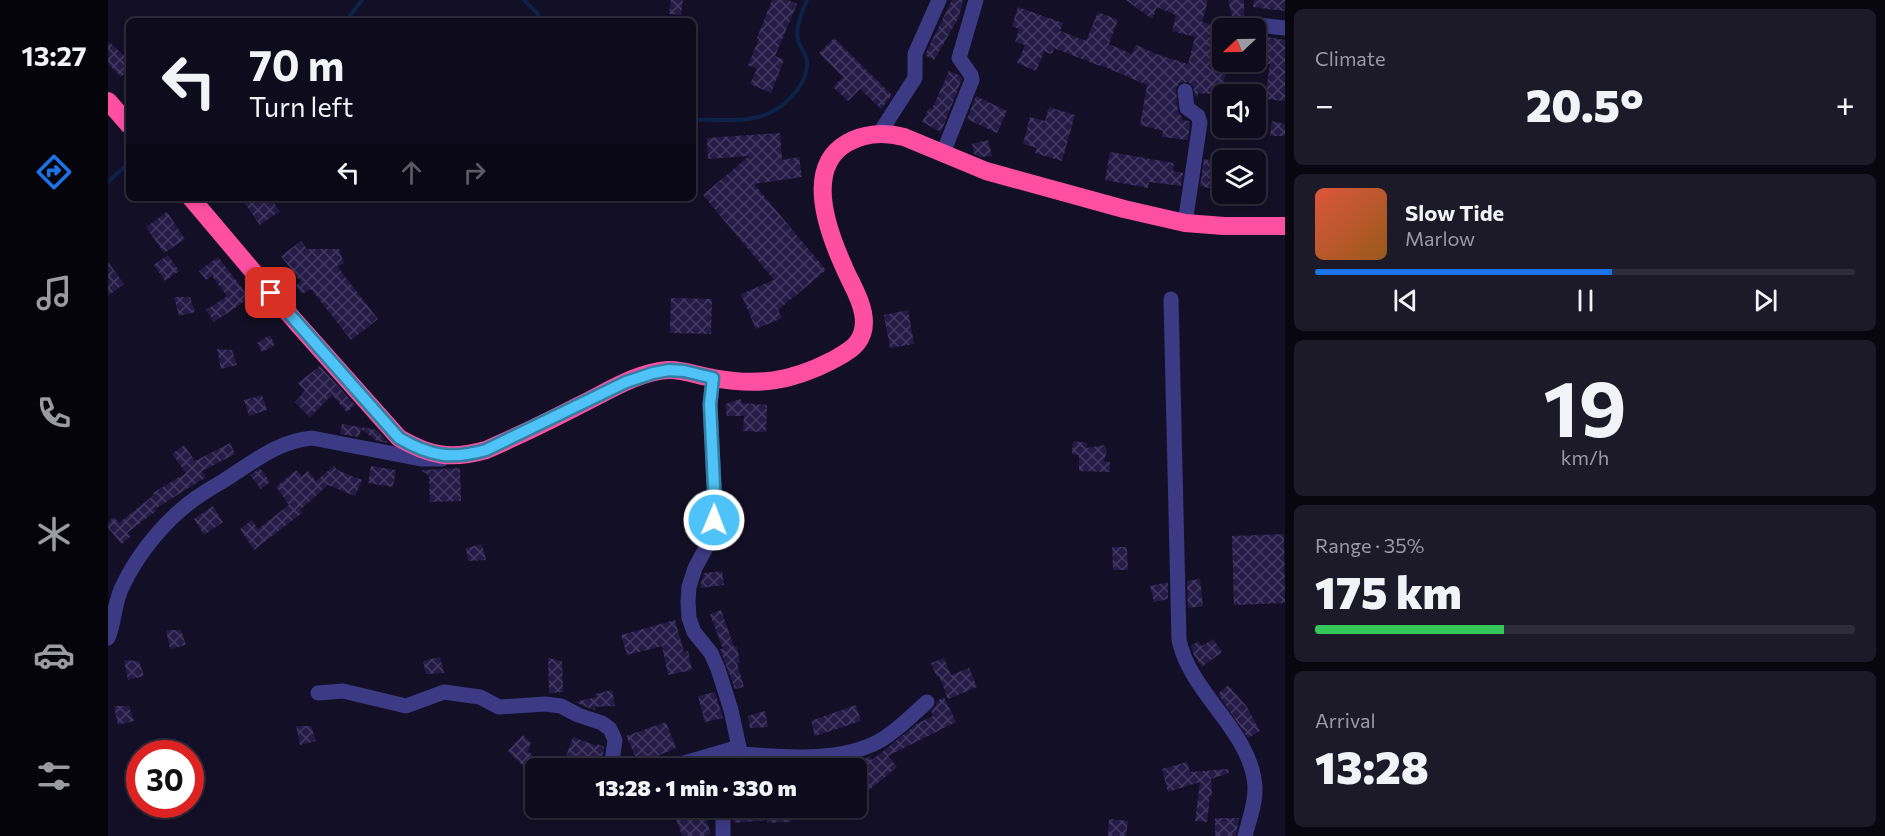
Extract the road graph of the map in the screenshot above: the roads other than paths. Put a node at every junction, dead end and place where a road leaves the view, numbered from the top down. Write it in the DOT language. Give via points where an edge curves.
graph roads {
  1 [pos="939,0"];
  2 [pos="976,0"];
  3 [pos="1266,26"];
  4 [pos="1285,28"];
  5 [pos="1185,91"];
  6 [pos="108,101"];
  7 [pos="126,122"];
  8 [pos="879,134"];
  9 [pos="943,153"];
  10 [pos="194,201"];
  11 [pos="1185,223"];
  12 [pos="1285,226"];
  13 [pos="1171,299"];
  14 [pos="713,378"];
  15 [pos="465,456"];
  16 [pos="108,638"];
  17 [pos="318,693"];
  18 [pos="927,702"];
  19 [pos="739,756"];
  20 [pos="612,758"];
  21 [pos="723,818"];
  22 [pos="723,836"];
  23 [pos="1245,836"];
  1 -- 8 [label="street" via="915,54 915,78"];
  2 -- 9 [label="street" via="959,58 972,80"];
  3 -- 4 [label="street"];
  5 -- 11 [label="street" via="1187,108 1198,116 1200,123"];
  6 -- 7 [label="highway"];
  8 -- 9 [label="highway" via="904,136"];
  8 -- 14 [label="highway" via="863,136 839,148 824,169 822,184 833,241 861,304 864,327 860,339 841,356 820,367 779,381"];
  9 -- 11 [label="highway" via="1015,180"];
  10 -- 15 [label="highway" via="399,438 431,453"];
  11 -- 12 [label="highway"];
  13 -- 23 [label="street" via="1179,640 1188,665 1241,744 1254,776 1255,797"];
  14 -- 15 [label="highway" via="676,370 653,373"];
  14 -- 19 [label="street" via="712,535 695,568 687,602 694,632 718,669 731,710"];
  15 -- 16 [label="street" via="456,460 421,459 312,438 272,449 194,499 159,532 122,585"];
  17 -- 20 [label="street" via="343,691 406,706 444,692 480,697 499,707 561,706 610,729 615,740"];
  18 -- 19 [label="street" via="904,724 861,749 831,755"];
  21 -- 22 [label="street"];
}
